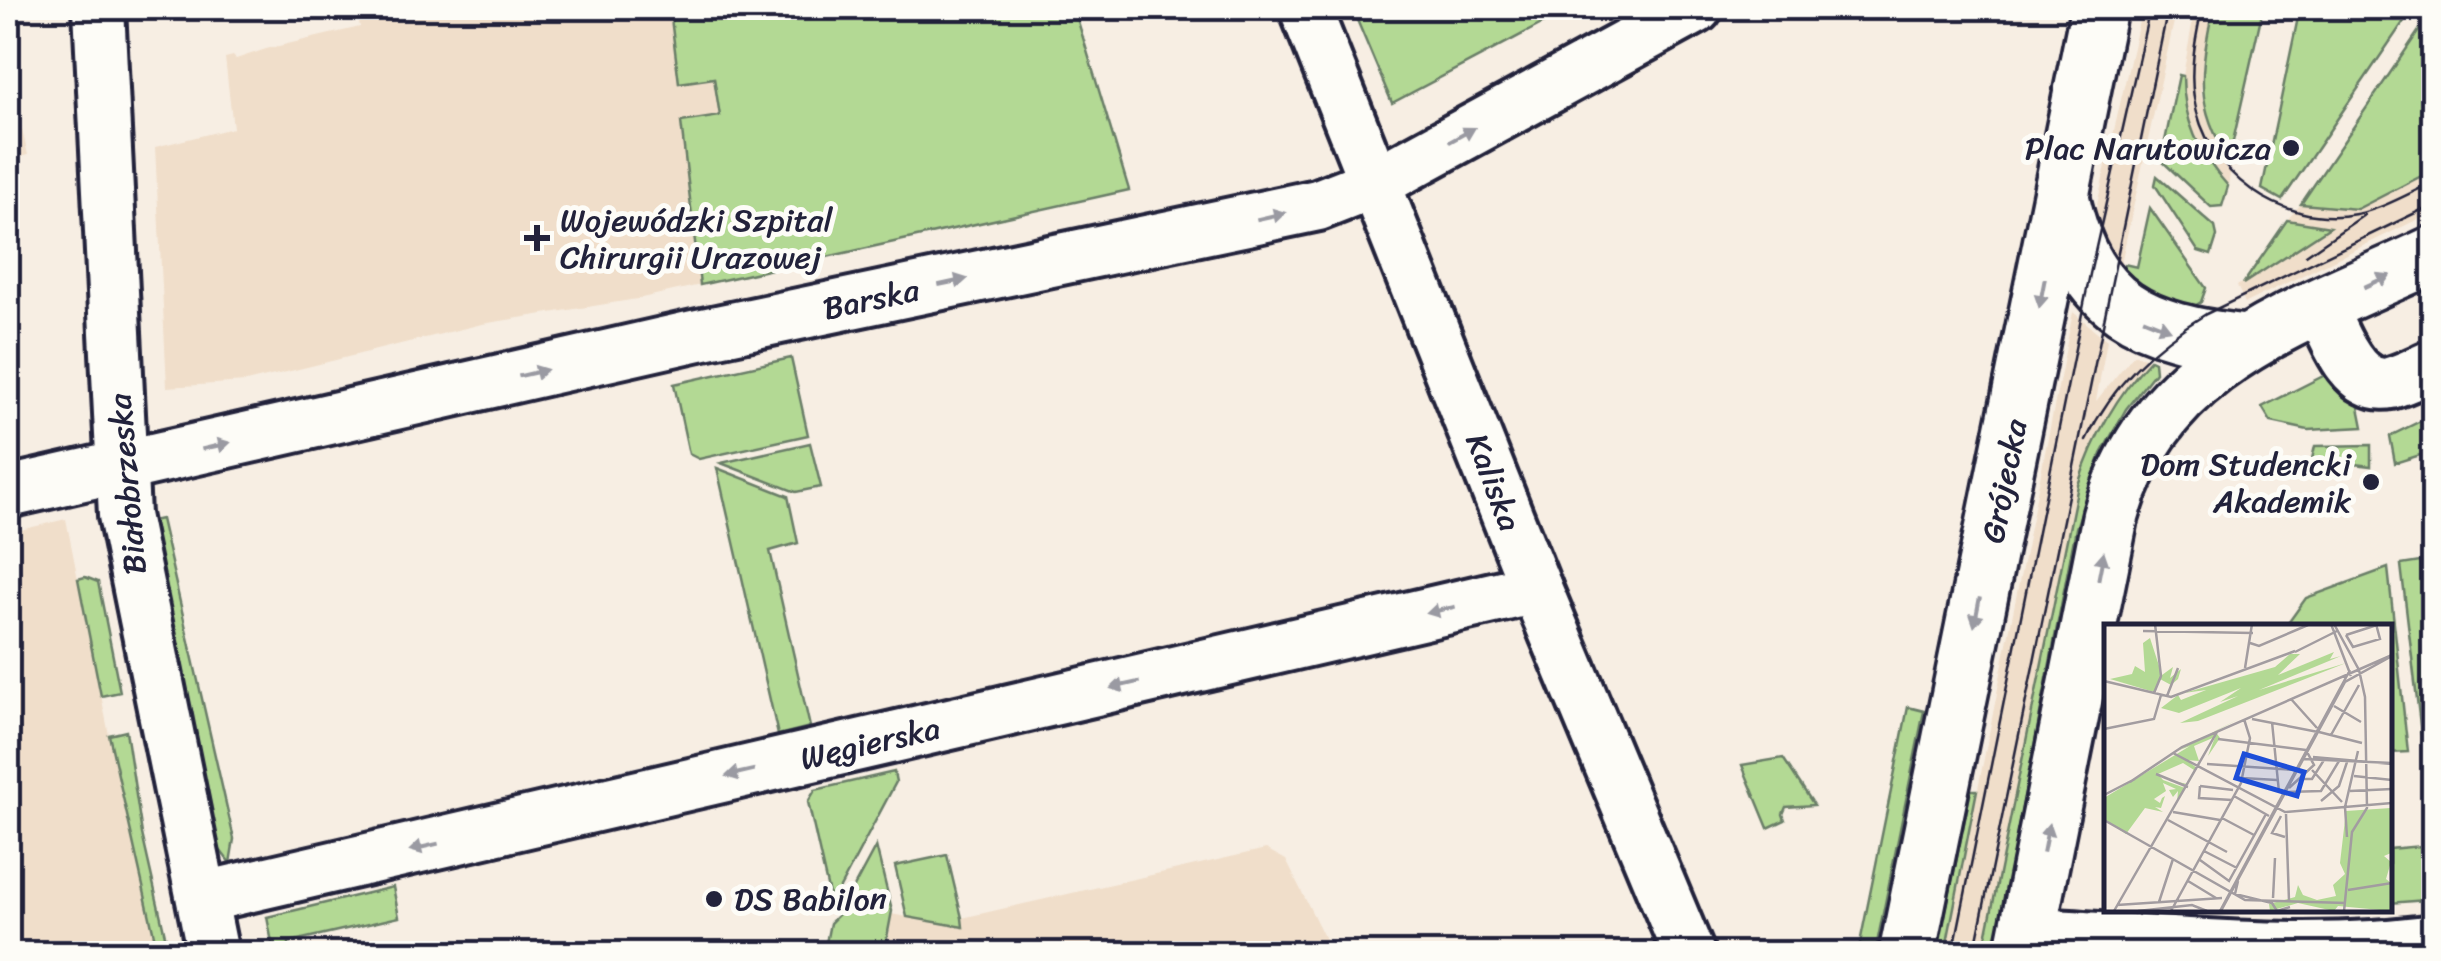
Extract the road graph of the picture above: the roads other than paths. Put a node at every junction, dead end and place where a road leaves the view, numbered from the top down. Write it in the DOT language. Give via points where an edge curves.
graph roads {
  1 [pos="99,8"];
  2 [pos="1304,8"];
  3 [pos="1696,8"];
  4 [pos="2094,14"];
  5 [pos="1376,182"];
  6 [pos="2061,198"];
  7 [pos="2434,254"];
  8 [pos="2320,308"];
  9 [pos="2245,344"];
  10 [pos="2434,365"];
  11 [pos="121,467"];
  12 [pos="8,492"];
  13 [pos="1536,588"];
  14 [pos="204,897"];
  15 [pos="2025,944"];
  16 [pos="2424,945"];
  17 [pos="213,954"];
  18 [pos="1689,954"];
  19 [pos="1907,954"];
  1 -- 11 [label="street, Białobrzeska"];
  2 -- 5 [label="street, Kaliska"];
  5 -- 3 [label="street, Barska, one-way"];
  4 -- 6 [label="main road, Grójecka"];
  11 -- 5 [label="street, Barska, one-way" via="694,336 1248,222 1318,206"];
  5 -- 13 [label="street, Kaliska"];
  6 -- 9 [label="main road, one-way" via="2084,267 2119,303 2162,328"];
  6 -- 19 [label="main road, Grójecka, one-way"];
  8 -- 7 [label="main road, one-way"];
  8 -- 9 [label="main road"];
  8 -- 10 [label="street" via="2345,357 2375,382"];
  15 -- 9 [label="main road, one-way" via="2116,499 2165,410"];
  11 -- 12 [label="street, Barska"];
  11 -- 14 [label="street, Białobrzeska" via="132,570"];
  13 -- 14 [label="street, Węgierska, one-way"];
  13 -- 18 [label="street, Kaliska"];
  14 -- 17 [label="street, Białobrzeska"];
  15 -- 16 [label="street"];
}
